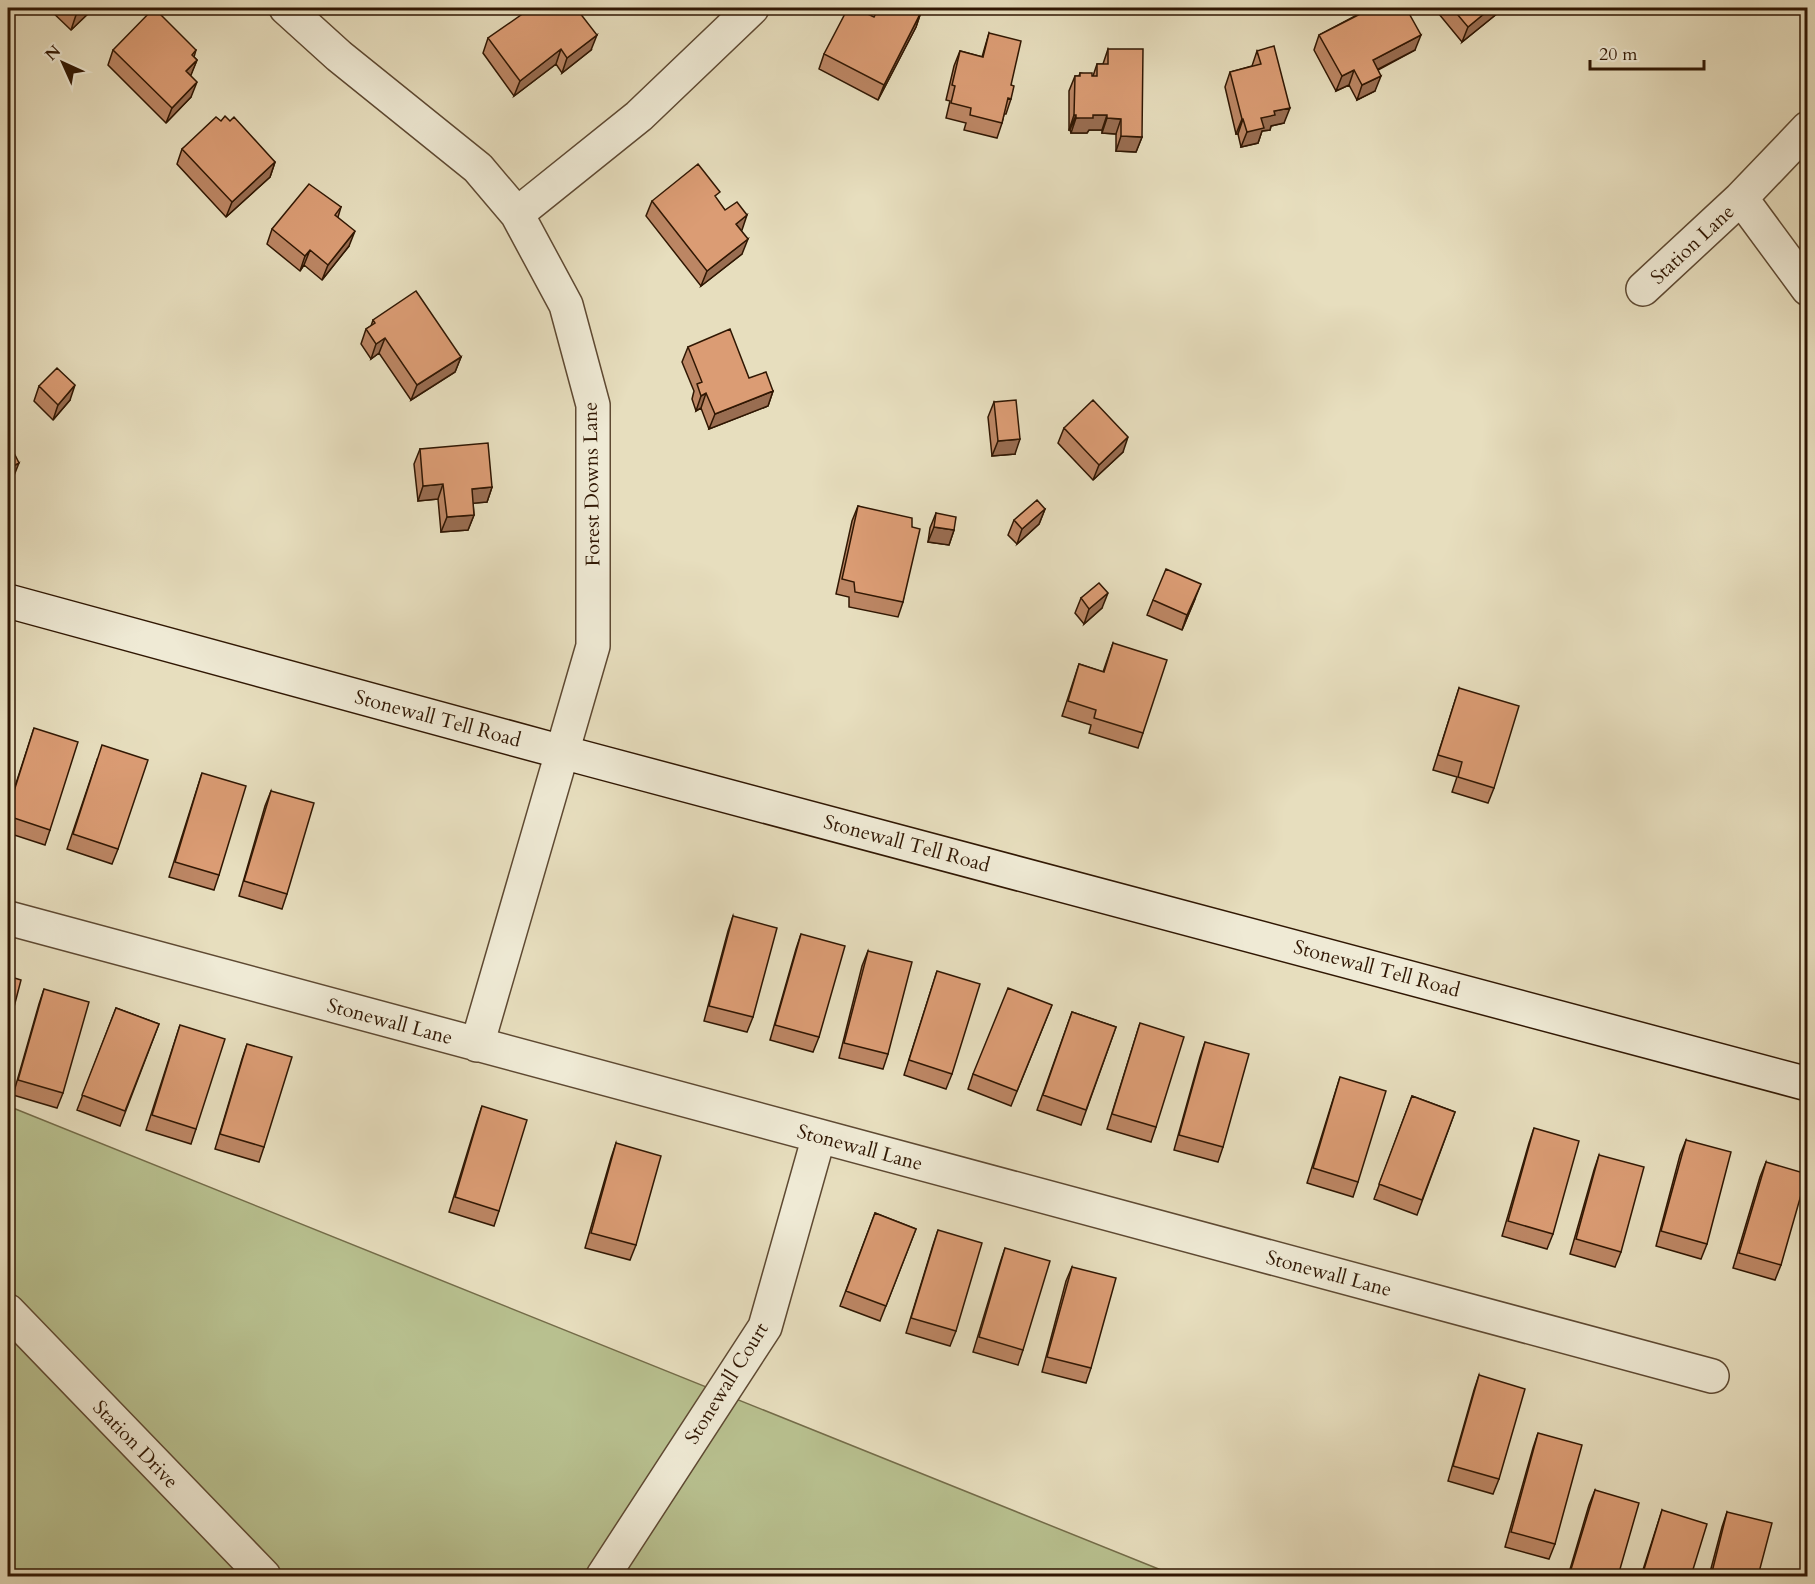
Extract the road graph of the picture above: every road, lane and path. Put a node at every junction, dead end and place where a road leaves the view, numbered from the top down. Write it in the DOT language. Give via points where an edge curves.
graph roads {
  1 [pos="286,8"];
  2 [pos="752,8"];
  3 [pos="1808,128"];
  4 [pos="1741,198"];
  5 [pos="517,214"];
  6 [pos="1643,289"];
  7 [pos="1808,289"];
  8 [pos="8,601"];
  9 [pos="562,752"];
  10 [pos="8,918"];
  11 [pos="477,1045"];
  12 [pos="1808,1084"];
  13 [pos="819,1136"];
  14 [pos="8,1311"];
  15 [pos="1712,1376"];
  16 [pos="264,1576"];
  17 [pos="603,1576"];
  1 -- 5 [label="street, Forest Downs Lane" via="478,168"];
  2 -- 5 [label="street" via="639,116"];
  3 -- 4 [label="street, Station Lane"];
  4 -- 6 [label="street, Station Lane"];
  4 -- 7 [label="street, Station Lane"];
  5 -- 9 [label="street, Forest Downs Lane" via="566,305 593,405 593,646"];
  8 -- 9 [label="street, Stonewall Tell Road"];
  9 -- 11 [label="street, Forest Downs Lane"];
  9 -- 12 [label="street, Stonewall Tell Road"];
  10 -- 11 [label="street, Stonewall Lane"];
  11 -- 13 [label="street, Stonewall Lane"];
  13 -- 15 [label="street, Stonewall Lane"];
  13 -- 17 [label="street, Stonewall Court" via="765,1327"];
  14 -- 16 [label="street, Station Drive"];
}
